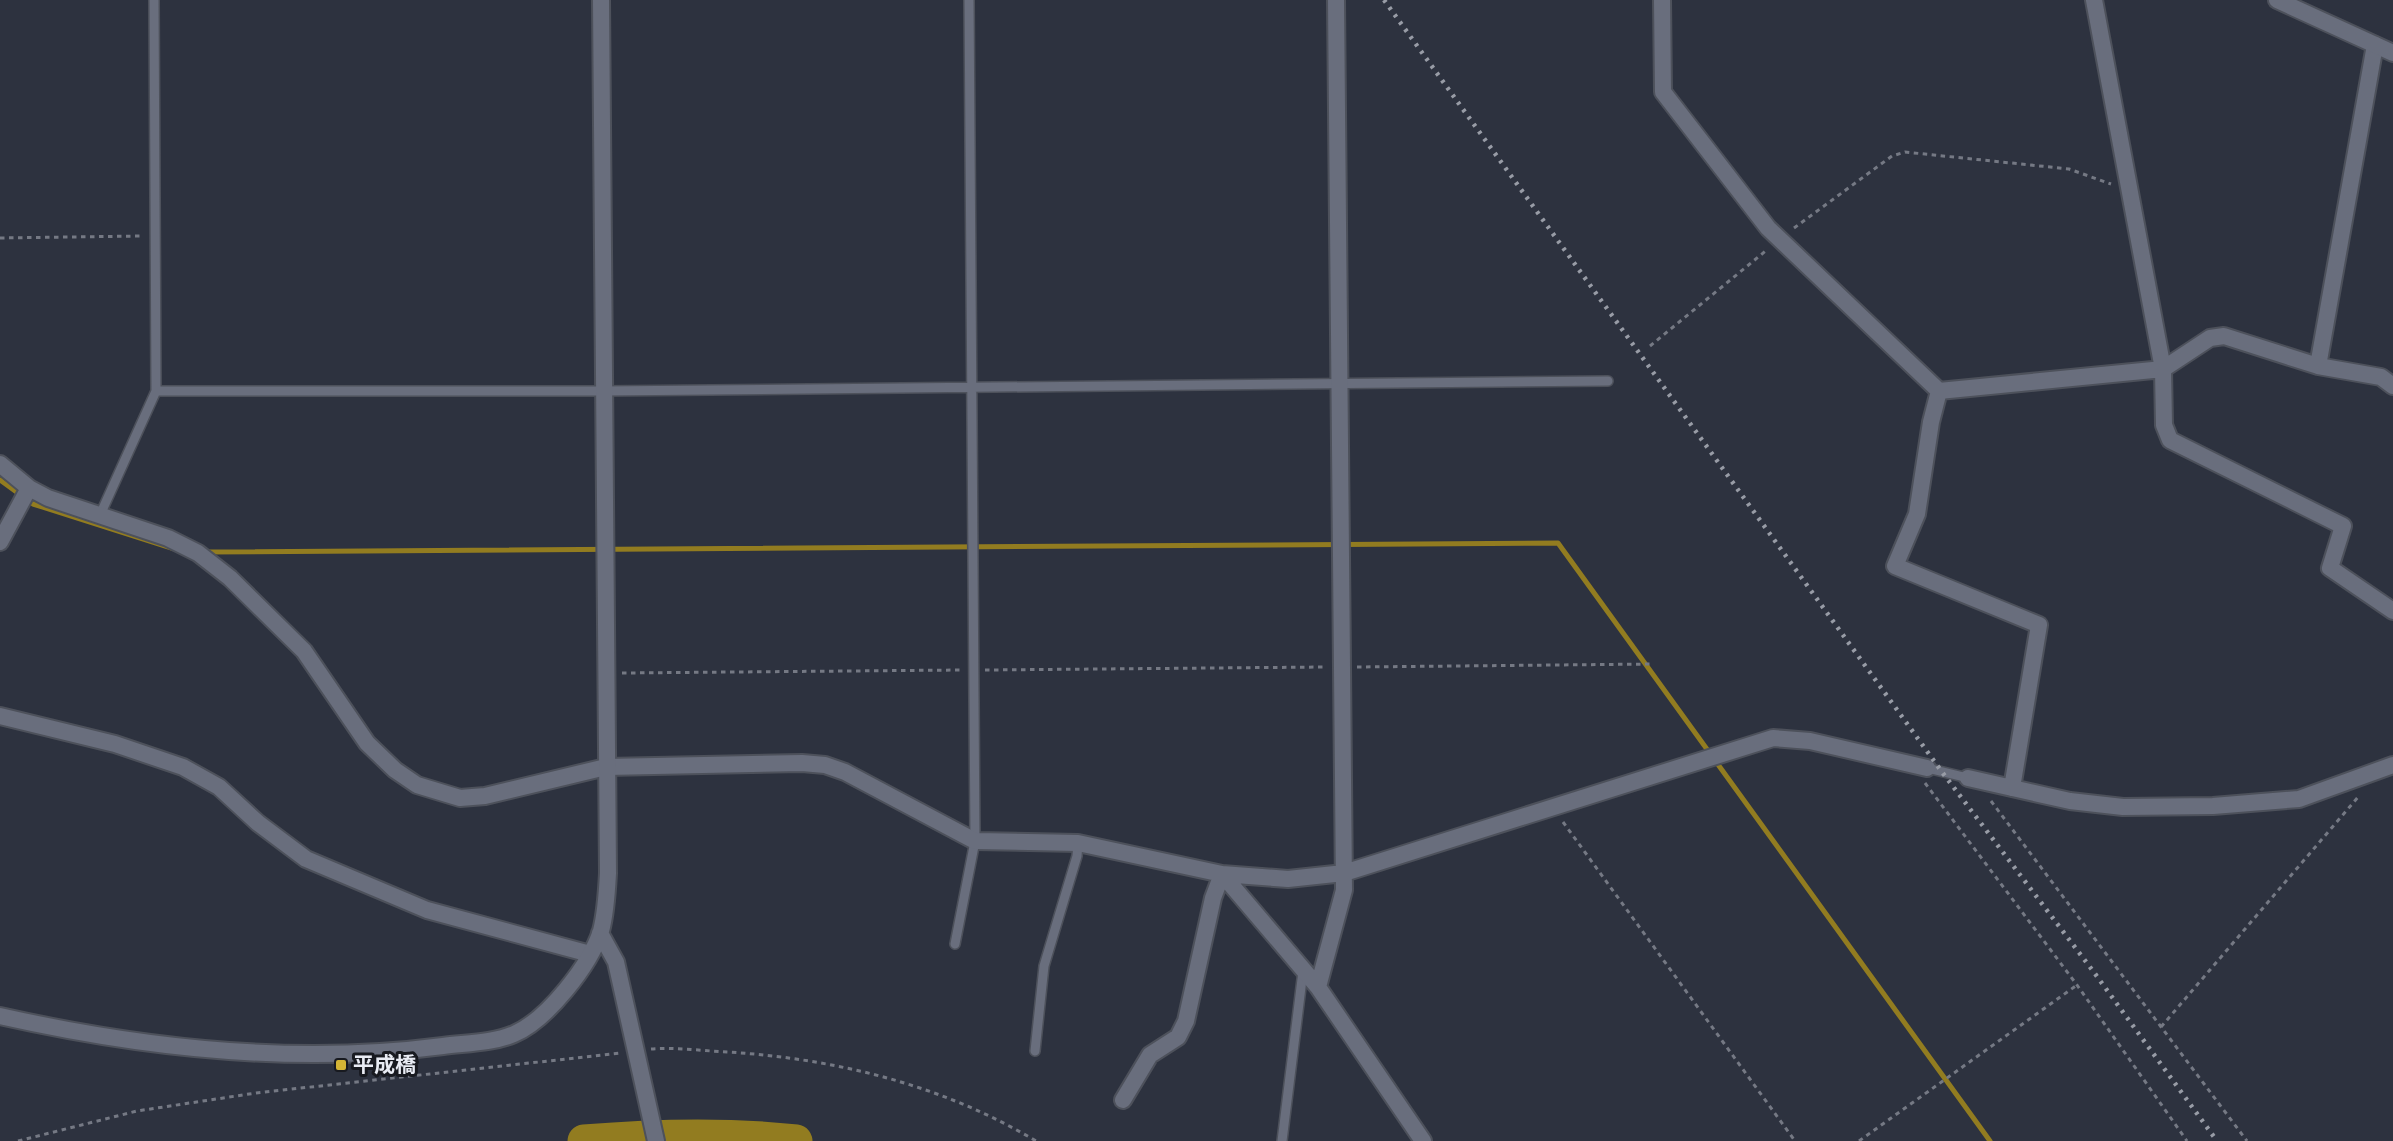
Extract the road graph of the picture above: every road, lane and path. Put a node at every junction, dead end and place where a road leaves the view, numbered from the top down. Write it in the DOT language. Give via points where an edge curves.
graph roads {
  1 [pos="154,0"];
  2 [pos="601,0"];
  3 [pos="969,0"];
  4 [pos="1336,0"];
  5 [pos="1662,0"];
  6 [pos="2094,0"];
  7 [pos="2277,0"];
  8 [pos="2375,45"];
  9 [pos="2393,53"];
  10 [pos="2129,191"];
  11 [pos="155,236"];
  12 [pos="0,238"];
  13 [pos="1780,239"];
  14 [pos="1650,346"];
  15 [pos="2318,366"];
  16 [pos="2163,369"];
  17 [pos="1608,381"];
  18 [pos="1338,384"];
  19 [pos="970,386"];
  20 [pos="2393,386"];
  21 [pos="156,391"];
  22 [pos="603,391"];
  23 [pos="1939,392"];
  24 [pos="0,464"];
  25 [pos="29,488"];
  26 [pos="100,515"];
  27 [pos="0,542"];
  28 [pos="2393,611"];
  29 [pos="1654,664"];
  30 [pos="1342,667"];
  31 [pos="974,670"];
  32 [pos="605,673"];
  33 [pos="0,716"];
  34 [pos="2393,765"];
  35 [pos="606,767"];
  36 [pos="1922,767"];
  37 [pos="2368,775"];
  38 [pos="1974,780"];
  39 [pos="2012,788"];
  40 [pos="1552,806"];
  41 [pos="975,841"];
  42 [pos="1078,843"];
  43 [pos="1344,873"];
  44 [pos="1222,874"];
  45 [pos="600,933"];
  46 [pos="955,944"];
  47 [pos="590,954"];
  48 [pos="1303,970"];
  49 [pos="2077,986"];
  50 [pos="1318,987"];
  51 [pos="0,1016"];
  52 [pos="2161,1027"];
  53 [pos="1035,1051"];
  54 [pos="636,1054"];
  55 [pos="1124,1100"];
  56 [pos="18,1141"];
  57 [pos="656,1141"];
  58 [pos="1036,1141"];
  59 [pos="1282,1141"];
  60 [pos="1423,1141"];
  61 [pos="1794,1141"];
  62 [pos="1859,1141"];
  63 [pos="2187,1141"];
  64 [pos="2247,1141"];
  1 -- 11 [label="lane"];
  2 -- 22 [label="street"];
  3 -- 19 [label="lane"];
  4 -- 18 [label="street"];
  5 -- 13 [label="street" via="1663,92"];
  6 -- 10 [label="street"];
  7 -- 8 [label="street"];
  8 -- 9 [label="street"];
  8 -- 15 [label="street"];
  10 -- 13 [label="path" via="2069,169 1905,152 1892,156"];
  10 -- 16 [label="street"];
  11 -- 12 [label="path"];
  11 -- 21 [label="lane"];
  13 -- 14 [label="path"];
  13 -- 23 [label="street"];
  15 -- 16 [label="street" via="2224,336 2210,338"];
  15 -- 20 [label="street" via="2381,377"];
  16 -- 23 [label="street"];
  16 -- 28 [label="street" via="2164,424 2170,440 2343,526 2330,568"];
  17 -- 18 [label="lane"];
  18 -- 19 [label="lane"];
  18 -- 30 [label="street"];
  19 -- 22 [label="lane"];
  19 -- 31 [label="lane"];
  21 -- 22 [label="lane"];
  21 -- 26 [label="lane"];
  22 -- 32 [label="street"];
  23 -- 39 [label="street" via="1917,514 1895,566 2039,625"];
  24 -- 25 [label="street"];
  25 -- 26 [label="street"];
  25 -- 27 [label="street"];
  26 -- 35 [label="street" via="168,538 198,553 230,578 304,651 367,743 417,785 460,798 485,796"];
  29 -- 30 [label="path"];
  30 -- 31 [label="path"];
  30 -- 43 [label="street"];
  31 -- 32 [label="path"];
  31 -- 41 [label="lane"];
  32 -- 35 [label="street"];
  33 -- 47 [label="street" via="115,744 183,767 219,787 306,859 427,910"];
  34 -- 37 [label="street"];
  35 -- 41 [label="street" via="825,765"];
  35 -- 45 [label="street" via="608,873"];
  36 -- 38 [label="lane"];
  36 -- 40 [label="street" via="1821,742 1773,738"];
  36 -- 49 [label="path" via="1920,776"];
  37 -- 39 [label="street" via="2299,799 2213,806 2123,807 2070,801"];
  37 -- 52 [label="path" via="2365,790"];
  38 -- 39 [label="street"];
  38 -- 52 [label="path"];
  40 -- 43 [label="street"];
  40 -- 61 [label="path"];
  41 -- 42 [label="street"];
  41 -- 46 [label="lane"];
  42 -- 44 [label="street"];
  42 -- 53 [label="lane" via="1044,966"];
  43 -- 44 [label="street" via="1288,879"];
  43 -- 50 [label="street" via="1344,890"];
  44 -- 48 [label="street"];
  44 -- 55 [label="street" via="1213,898 1186,1021 1178,1037 1150,1055"];
  45 -- 47 [label="street"];
  45 -- 54 [label="street" via="616,962"];
  47 -- 51 [label="street" via="562,994 538,1019 514,1034 398,1052 338,1055 171,1045 94,1035"];
  48 -- 50 [label="street"];
  48 -- 59 [label="lane"];
  49 -- 62 [label="path"];
  49 -- 63 [label="path"];
  50 -- 60 [label="street"];
  52 -- 64 [label="path"];
  54 -- 56 [label="path" via="245,1094 136,1111"];
  54 -- 57 [label="street"];
  54 -- 58 [label="path" via="685,1050 815,1060 900,1080 1000,1120"];
}
